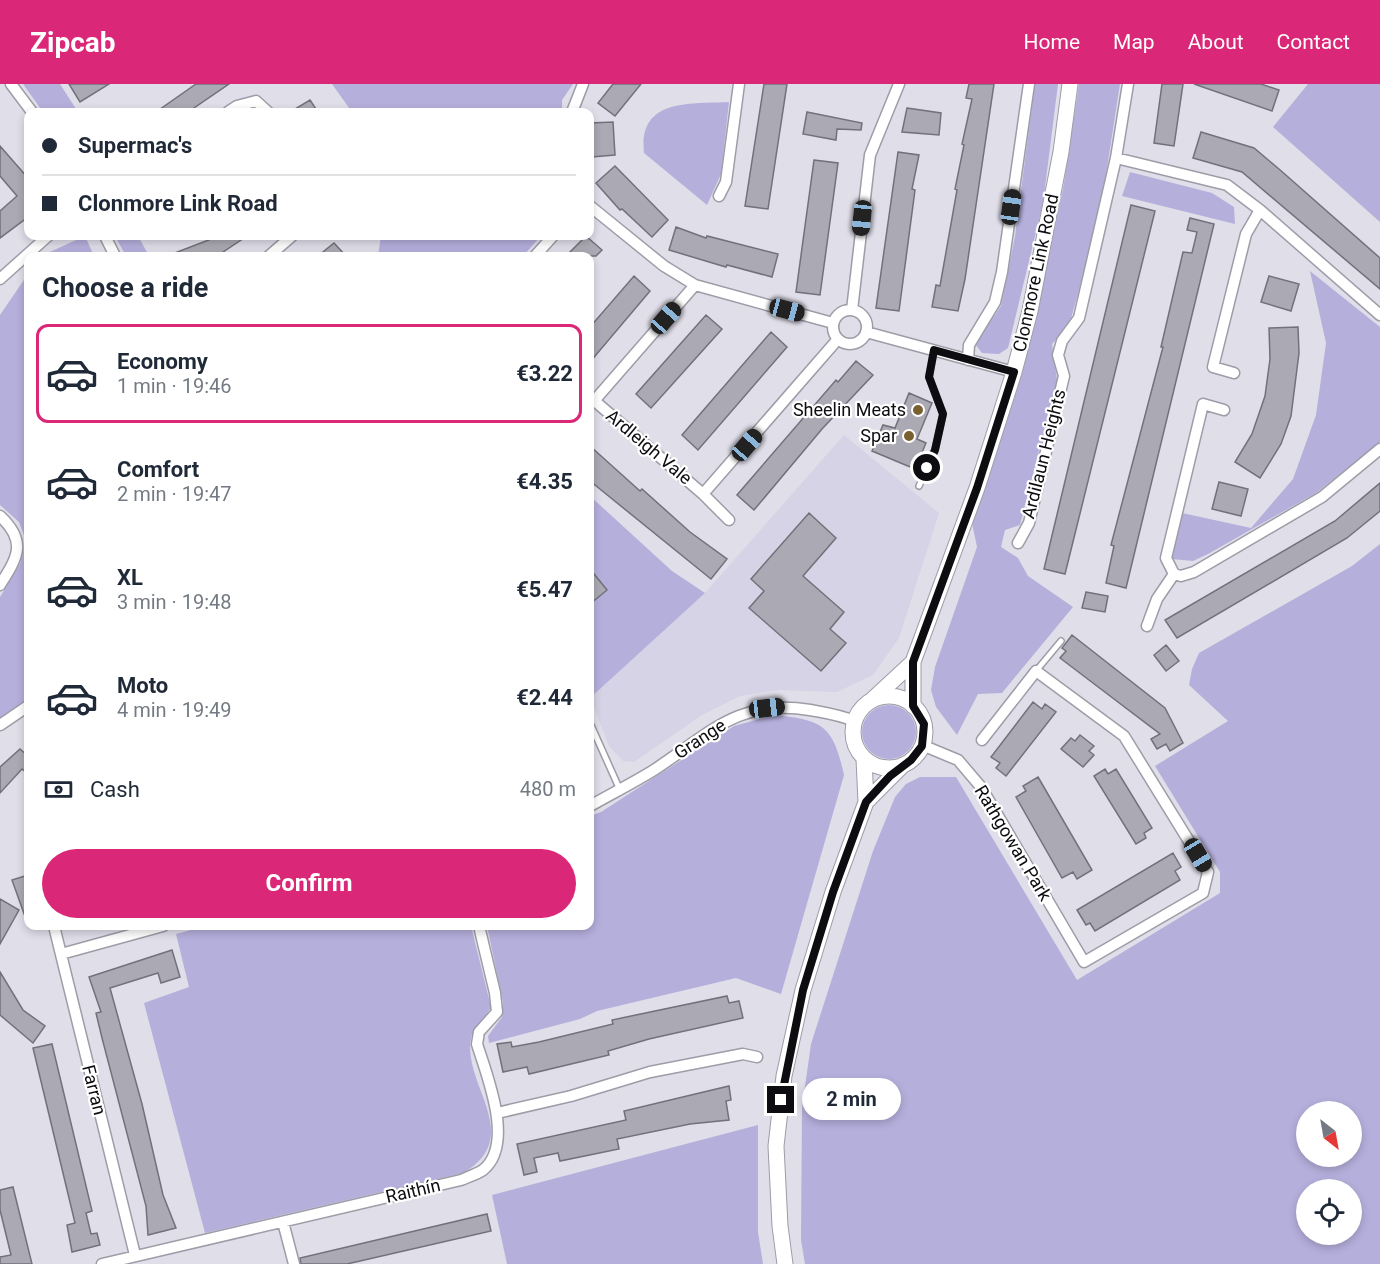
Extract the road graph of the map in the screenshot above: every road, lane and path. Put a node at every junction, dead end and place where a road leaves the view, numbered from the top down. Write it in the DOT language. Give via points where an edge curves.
graph roads {
  1 [pos="12,84"];
  2 [pos="583,84"];
  3 [pos="739,84"];
  4 [pos="899,84"];
  5 [pos="1029,84"];
  6 [pos="1070,84"];
  7 [pos="1128,84"];
  8 [pos="29,108"];
  9 [pos="234,108"];
  10 [pos="264,108"];
  11 [pos="574,108"];
  12 [pos="1116,158"];
  13 [pos="719,196"];
  14 [pos="594,209"];
  15 [pos="1260,210"];
  16 [pos="44,240"];
  17 [pos="288,240"];
  18 [pos="549,240"];
  19 [pos="30,252"];
  20 [pos="277,252"];
  21 [pos="539,252"];
  22 [pos="24,258"];
  23 [pos="0,279"];
  24 [pos="695,285"];
  25 [pos="852,310"];
  26 [pos="1380,315"];
  27 [pos="834,322"];
  28 [pos="866,332"];
  29 [pos="838,339"];
  30 [pos="934,350"];
  31 [pos="968,360"];
  32 [pos="1014,372"];
  33 [pos="1234,373"];
  34 [pos="594,397"];
  35 [pos="594,401"];
  36 [pos="1224,410"];
  37 [pos="1380,449"];
  38 [pos="919,486"];
  39 [pos="704,494"];
  40 [pos="0,516"];
  41 [pos="729,520"];
  42 [pos="1018,543"];
  43 [pos="1174,574"];
  44 [pos="0,585"];
  45 [pos="1147,626"];
  46 [pos="1061,641"];
  47 [pos="913,662"];
  48 [pos="1036,671"];
  49 [pos="873,699"];
  50 [pos="913,706"];
  51 [pos="24,709"];
  52 [pos="854,721"];
  53 [pos="0,725"];
  54 [pos="594,732"];
  55 [pos="982,740"];
  56 [pos="922,746"];
  57 [pos="864,759"];
  58 [pos="903,765"];
  59 [pos="620,790"];
  60 [pos="866,802"];
  61 [pos="594,804"];
  62 [pos="55,930"];
  63 [pos="148,930"];
  64 [pos="480,930"];
  65 [pos="61,954"];
  66 [pos="757,1057"];
  67 [pos="497,1113"];
  68 [pos="283,1222"];
  69 [pos="135,1256"];
  70 [pos="102,1264"];
  71 [pos="294,1264"];
  72 [pos="785,1264"];
  1 -- 8 [label="street"];
  2 -- 11 [label="street"];
  3 -- 13 [label="street" via="726,182"];
  4 -- 25 [label="street" via="870,155"];
  5 -- 31 [label="street" via="1002,272 995,302 969,345"];
  6 -- 32 [label="main road, Clonmore Link Road" via="1061,152"];
  7 -- 12 [label="street, Ardilaun Heights"];
  9 -- 10 [label="street" via="256,101"];
  12 -- 15 [label="street" via="1227,185"];
  12 -- 42 [label="street, Ardilaun Heights" via="1079,318 1062,341 1058,355 1064,375 1029,523"];
  14 -- 24 [label="street" via="664,266"];
  15 -- 26 [label="street"];
  15 -- 33 [label="street" via="1246,234 1213,368"];
  16 -- 19 [label="street"];
  17 -- 20 [label="street"];
  18 -- 21 [label="street"];
  22 -- 23 [label="street"];
  24 -- 27 [label="street"];
  24 -- 34 [label="street, Ardleigh Vale"];
  25 -- 27 [label="street" via="842,312"];
  25 -- 28 [label="street" via="864,317"];
  27 -- 29 [label="street"];
  28 -- 29 [label="street" via="854,343"];
  28 -- 30 [label="street"];
  29 -- 39 [label="street, Ardleigh Vale"];
  30 -- 31 [label="street"];
  30 -- 38 [label="lane" via="929,377 943,414 935,450"];
  31 -- 32 [label="street"];
  32 -- 47 [label="main road, Clonmore Link Road" via="977,488"];
  35 -- 39 [label="street, Ardleigh Vale"];
  36 -- 43 [label="street" via="1203,404 1166,558"];
  37 -- 43 [label="street" via="1322,497 1194,572"];
  39 -- 41 [label="street, Ardleigh Vale"];
  40 -- 44 [label="street" via="15,533 17,546 15,562"];
  43 -- 45 [label="street" via="1157,599"];
  46 -- 48 [label="lane"];
  47 -- 49 [label="main road, Clonmore Link Road"];
  47 -- 50 [label="main road, Clonmore Link Road"];
  48 -- 55 [label="street"];
  48 -- 56 [label="street, Rathgowan Park" via="1124,736 1208,872 1203,893 1084,962 981,787 958,760"];
  49 -- 50 [label="main road" via="894,697"];
  49 -- 52 [label="main road"];
  50 -- 56 [label="main road" via="924,724"];
  51 -- 53 [label="street"];
  52 -- 57 [label="main road" via="854,741"];
  52 -- 59 [label="street, Grange" via="785,706 749,710 714,727"];
  54 -- 59 [label="lane"];
  56 -- 58 [label="main road"];
  57 -- 58 [label="main road" via="883,767"];
  57 -- 60 [label="main road"];
  58 -- 60 [label="main road"];
  59 -- 61 [label="street, Grange"];
  60 -- 72 [label="main road" via="806,979 784,1076 776,1146"];
  62 -- 65 [label="street, Farran"];
  63 -- 65 [label="street"];
  64 -- 67 [label="street, Raithín" via="497,1012 479,1032 477,1044"];
  65 -- 69 [label="street, Farran"];
  66 -- 67 [label="street" via="743,1054 650,1072"];
  67 -- 68 [label="street, Raithín" via="498,1146 483,1170 461,1180"];
  68 -- 69 [label="street, Raithín"];
  68 -- 71 [label="street"];
  69 -- 70 [label="street, Raithín"];
}
